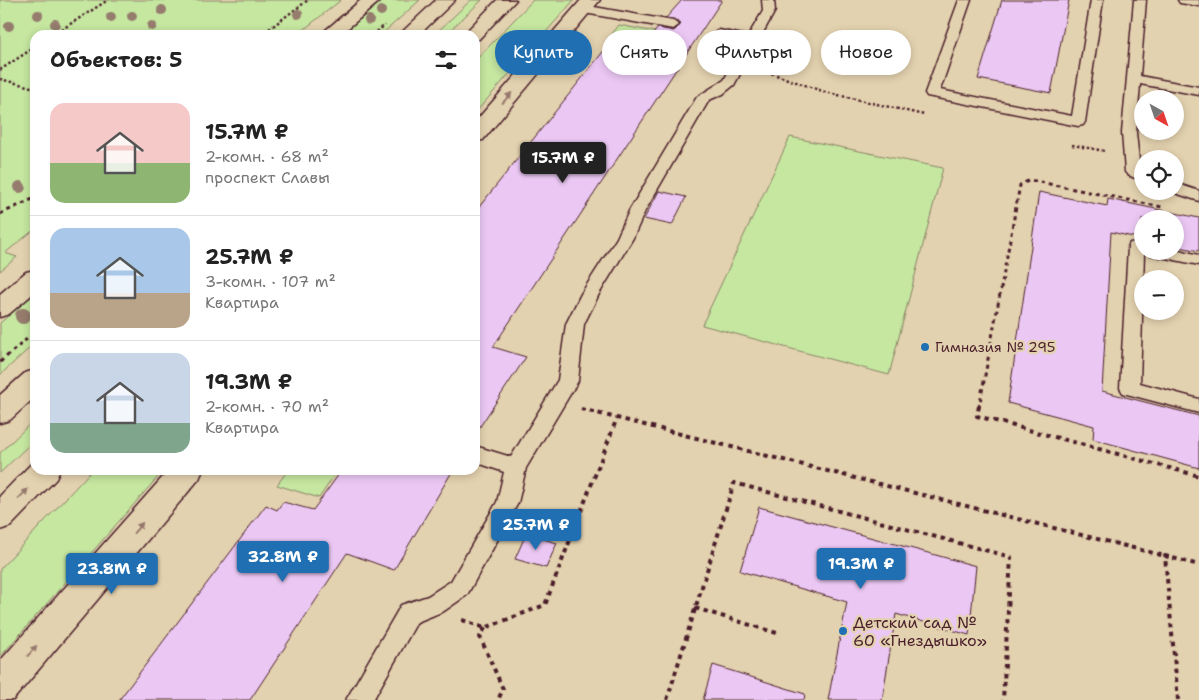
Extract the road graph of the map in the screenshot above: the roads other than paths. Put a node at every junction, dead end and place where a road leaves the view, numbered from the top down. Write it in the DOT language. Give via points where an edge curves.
graph roads {
  1 [pos="372,0"];
  2 [pos="446,0"];
  3 [pos="507,0"];
  4 [pos="768,0"];
  5 [pos="965,0"];
  6 [pos="1098,0"];
  7 [pos="1140,0"];
  8 [pos="1184,0"];
  9 [pos="1199,2"];
  10 [pos="587,4"];
  11 [pos="674,25"];
  12 [pos="335,30"];
  13 [pos="413,30"];
  14 [pos="477,30"];
  15 [pos="758,30"];
  16 [pos="733,75"];
  17 [pos="1133,79"];
  18 [pos="1199,91"];
  19 [pos="480,129"];
  20 [pos="1134,172"];
  21 [pos="1184,191"];
  22 [pos="1199,196"];
  23 [pos="1184,257"];
  24 [pos="1135,260"];
  25 [pos="1199,260"];
  26 [pos="30,282"];
  27 [pos="0,308"];
  28 [pos="30,385"];
  29 [pos="1199,406"];
  30 [pos="0,412"];
  31 [pos="480,456"];
  32 [pos="516,467"];
  33 [pos="40,475"];
  34 [pos="184,475"];
  35 [pos="0,517"];
  36 [pos="0,688"];
  37 [pos="359,700"];
  1 -- 12 [label="street"];
  2 -- 13 [label="street"];
  3 -- 14 [label="street"];
  4 -- 15 [label="lane" via="769,11"];
  5 -- 6 [label="lane" via="932,93 1078,122"];
  7 -- 17 [label="lane"];
  8 -- 9 [label="lane"];
  10 -- 11 [label="lane"];
  19 -- 10 [label="street, one-way"];
  16 -- 32 [label="lane" via="729,82 704,97 590,294 575,324 568,381"];
  17 -- 18 [label="lane"];
  17 -- 20 [label="lane" via="1129,133"];
  21 -- 22 [label="lane"];
  23 -- 25 [label="lane"];
  24 -- 29 [label="lane" via="1130,388"];
  26 -- 27 [label="street"];
  28 -- 30 [label="street"];
  31 -- 32 [label="lane"];
  32 -- 37 [label="lane" via="507,503 459,588 448,598 410,613"];
  35 -- 33 [label="street, one-way"];
  36 -- 34 [label="street, one-way"];
}
